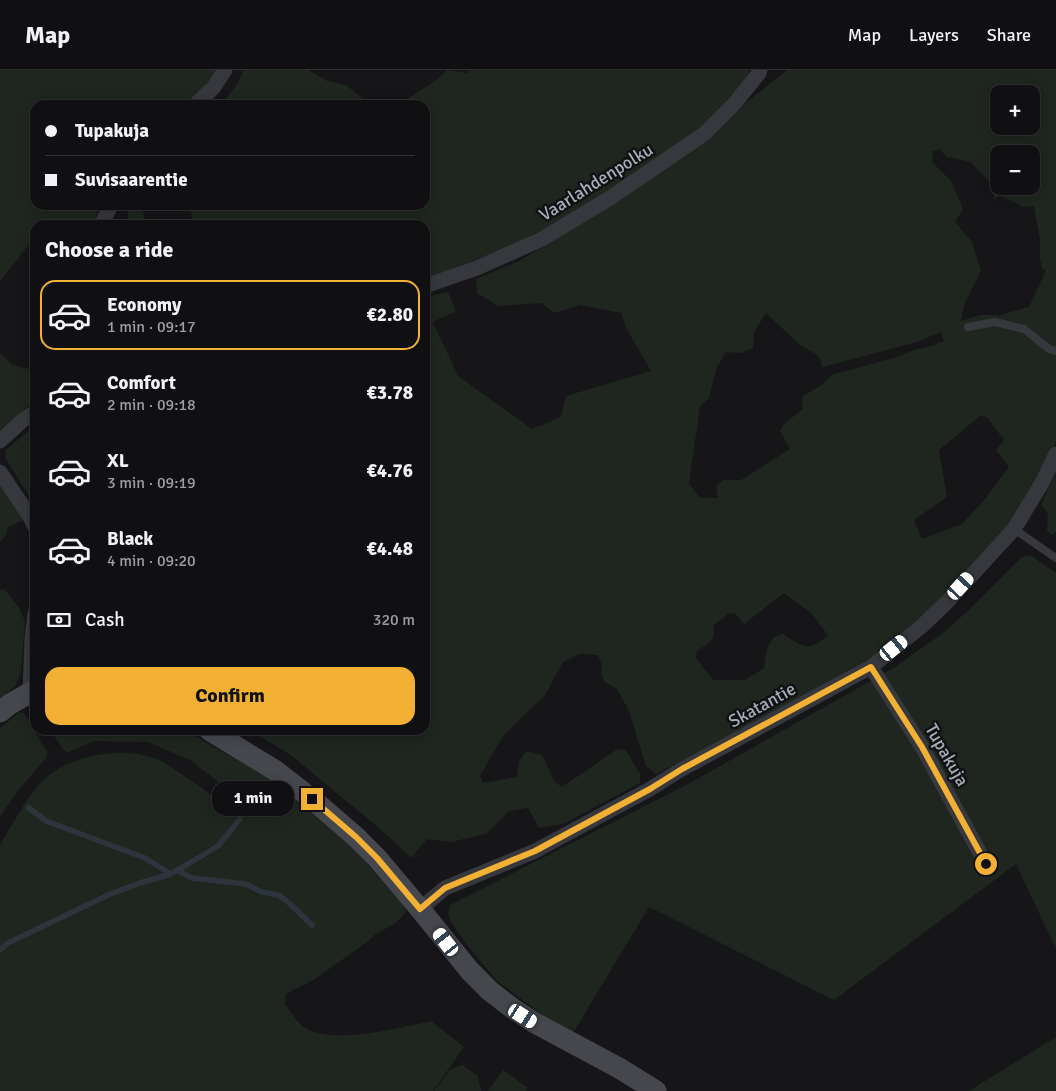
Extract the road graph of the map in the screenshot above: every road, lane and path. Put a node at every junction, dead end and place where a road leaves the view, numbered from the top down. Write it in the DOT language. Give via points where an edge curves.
graph roads {
  1 [pos="225,70"];
  2 [pos="760,70"];
  3 [pos="200,100"];
  4 [pos="430,284"];
  5 [pos="968,327"];
  6 [pos="1056,352"];
  7 [pos="30,415"];
  8 [pos="0,441"];
  9 [pos="1056,454"];
  10 [pos="0,472"];
  11 [pos="30,517"];
  12 [pos="1014,529"];
  13 [pos="1056,558"];
  14 [pos="871,667"];
  15 [pos="30,693"];
  16 [pos="0,712"];
  17 [pos="217,735"];
  18 [pos="986,864"];
  19 [pos="420,909"];
  20 [pos="649,1089"];
  1 -- 3 [label="street"];
  2 -- 4 [label="street, Vaarlahdenpolku" via="735,103 704,134 610,198 542,239 477,268"];
  5 -- 6 [label="lane" via="995,322 1024,329"];
  7 -- 8 [label="street"];
  9 -- 12 [label="street, Skatantie"];
  10 -- 11 [label="street"];
  12 -- 13 [label="lane"];
  12 -- 14 [label="street, Skatantie" via="948,601"];
  14 -- 18 [label="street, Tupakuja" via="922,747"];
  14 -- 19 [label="street, Skatantie" via="535,851 445,888"];
  15 -- 16 [label="street"];
  17 -- 19 [label="street" via="276,771 312,799 372,853"];
  19 -- 20 [label="street" via="490,991 535,1023 619,1068"];
}
